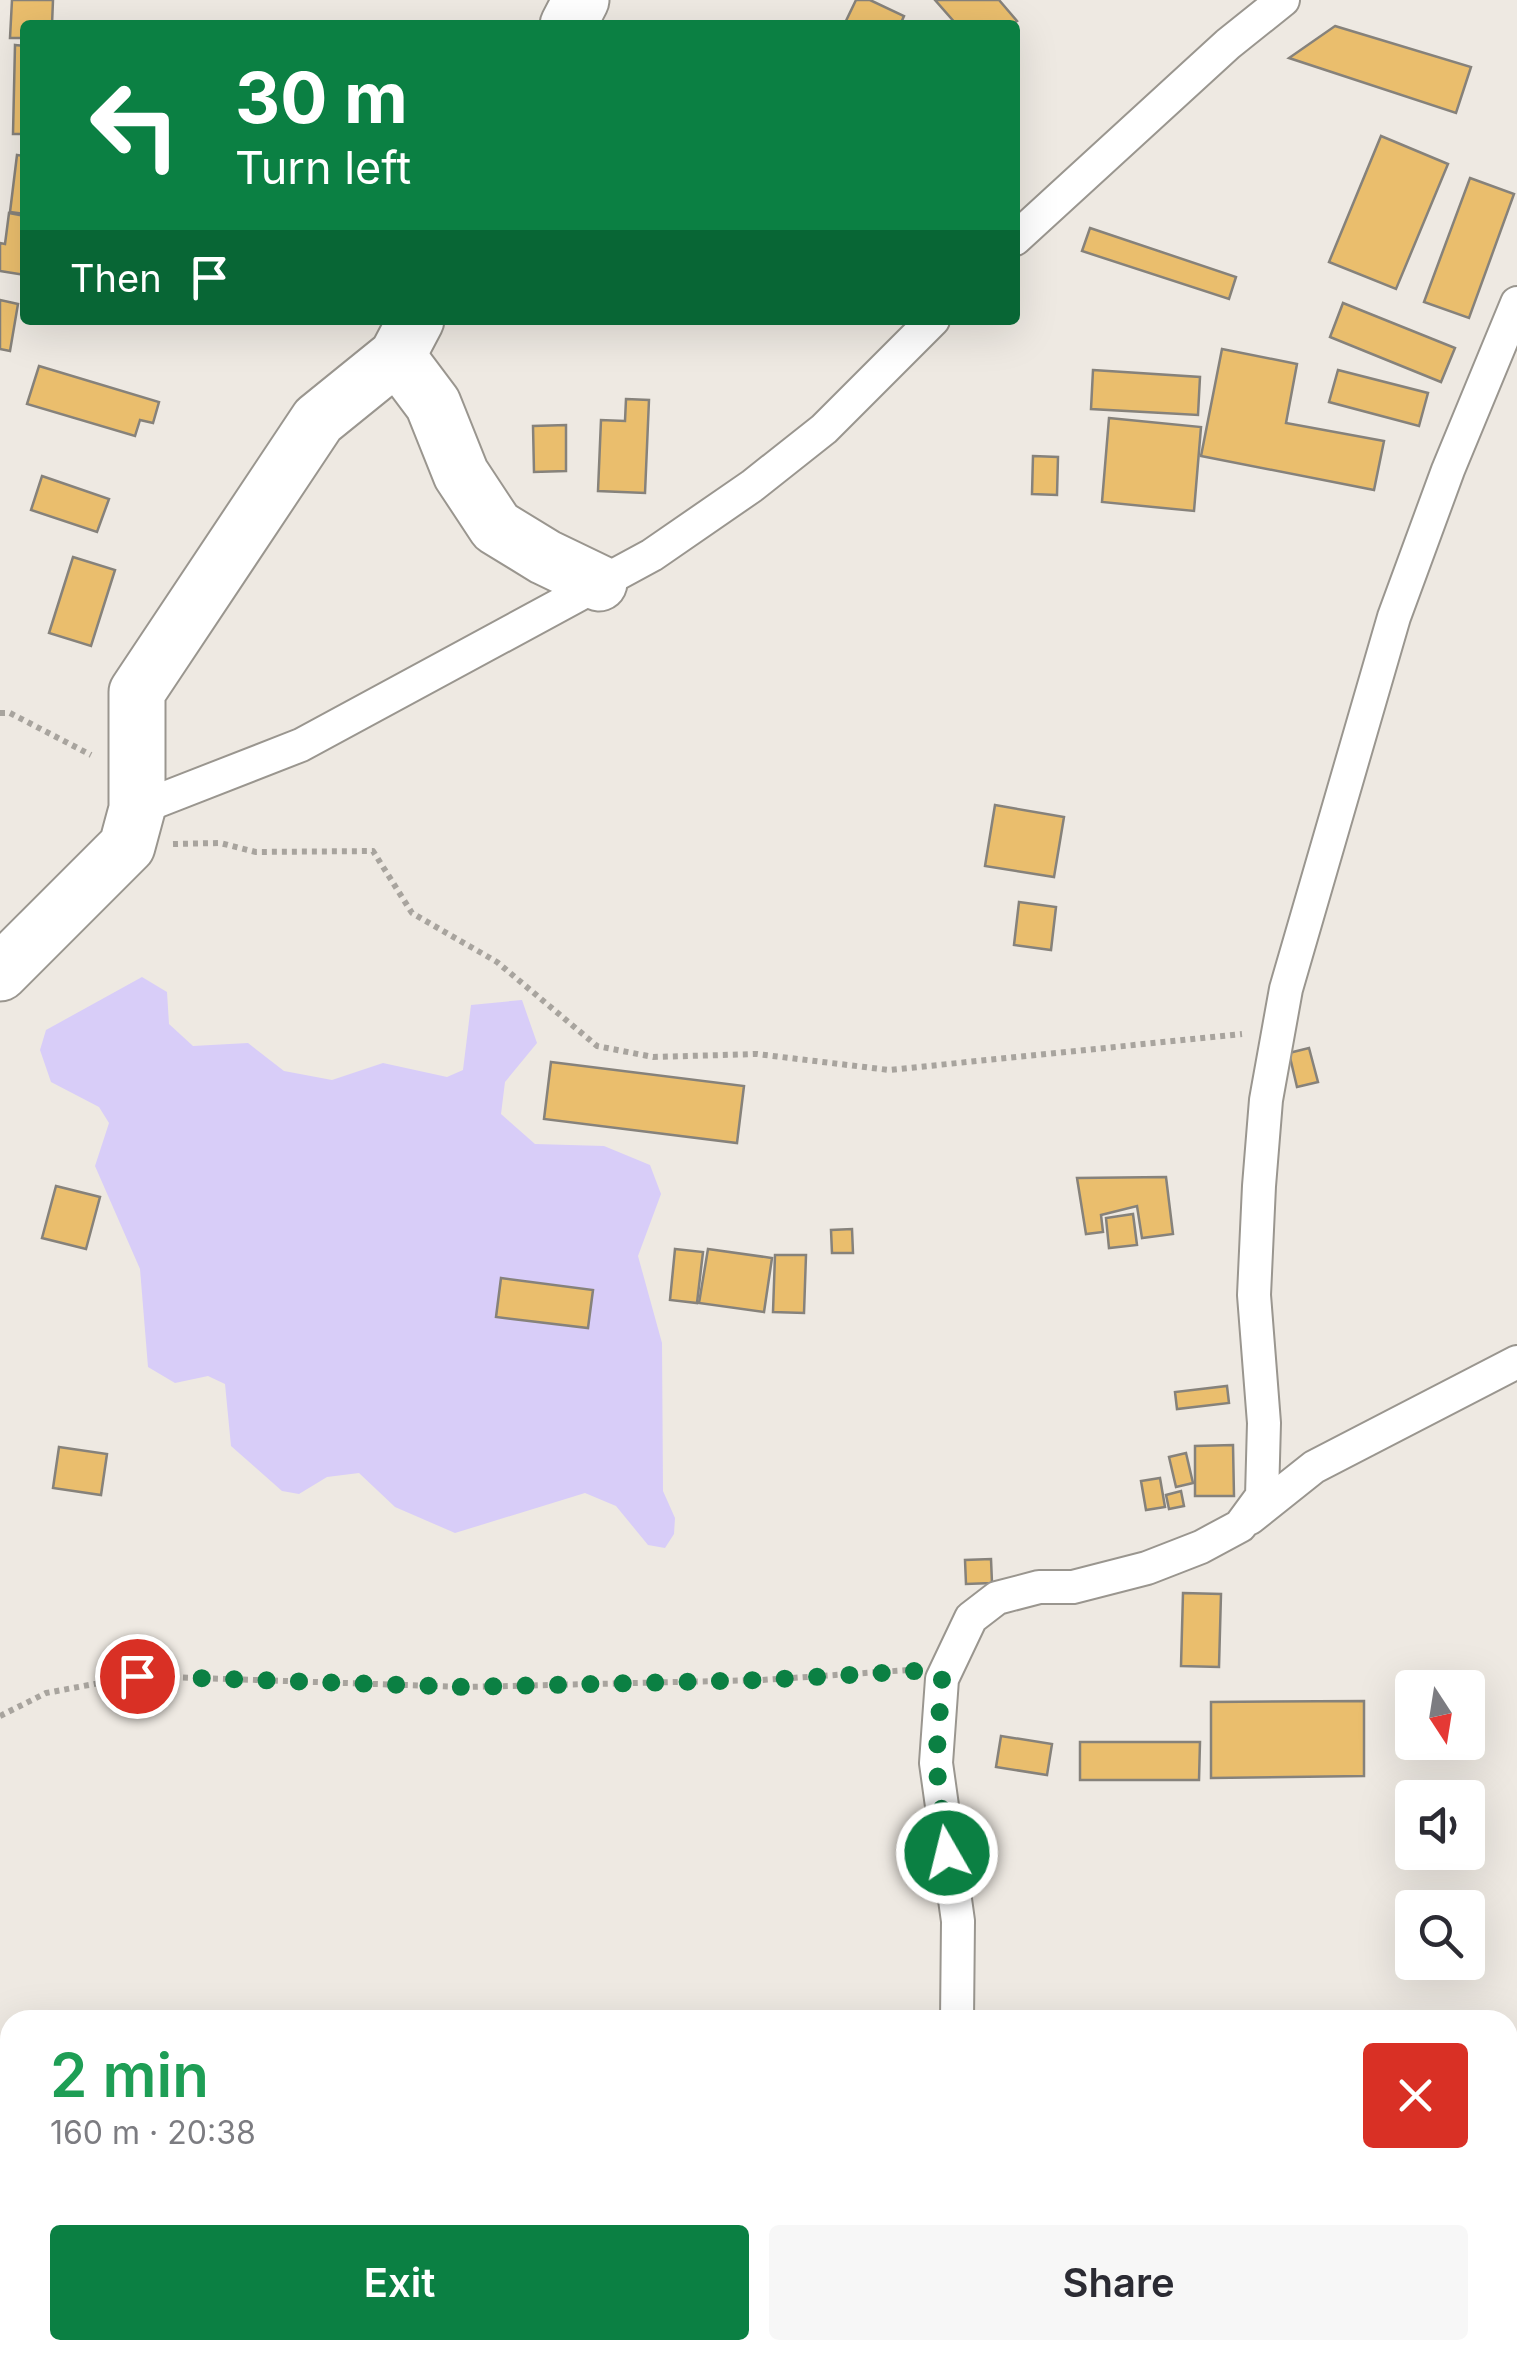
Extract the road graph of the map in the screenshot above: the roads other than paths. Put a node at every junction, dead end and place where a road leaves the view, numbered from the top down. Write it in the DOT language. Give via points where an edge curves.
graph roads {
  1 [pos="1283,0"];
  2 [pos="1020,233"];
  3 [pos="1517,303"];
  4 [pos="928,325"];
  5 [pos="407,338"];
  6 [pos="599,583"];
  7 [pos="134,811"];
  8 [pos="0,972"];
  9 [pos="1517,1362"];
  10 [pos="1240,1526"];
  11 [pos="958,2010"];
  1 -- 2 [label="street"];
  3 -- 10 [label="street" via="1394,617 1286,989 1266,1100 1254,1295 1262,1496"];
  4 -- 6 [label="street" via="824,428 752,486"];
  5 -- 6 [label="highway" via="461,474 496,527"];
  5 -- 7 [label="highway" via="318,420 137,692"];
  6 -- 7 [label="street" via="301,744"];
  7 -- 8 [label="highway"];
  9 -- 10 [label="street" via="1314,1467"];
  10 -- 11 [label="street" via="1146,1568 997,1598 971,1618 942,1679 936,1763 958,1921"];
}
